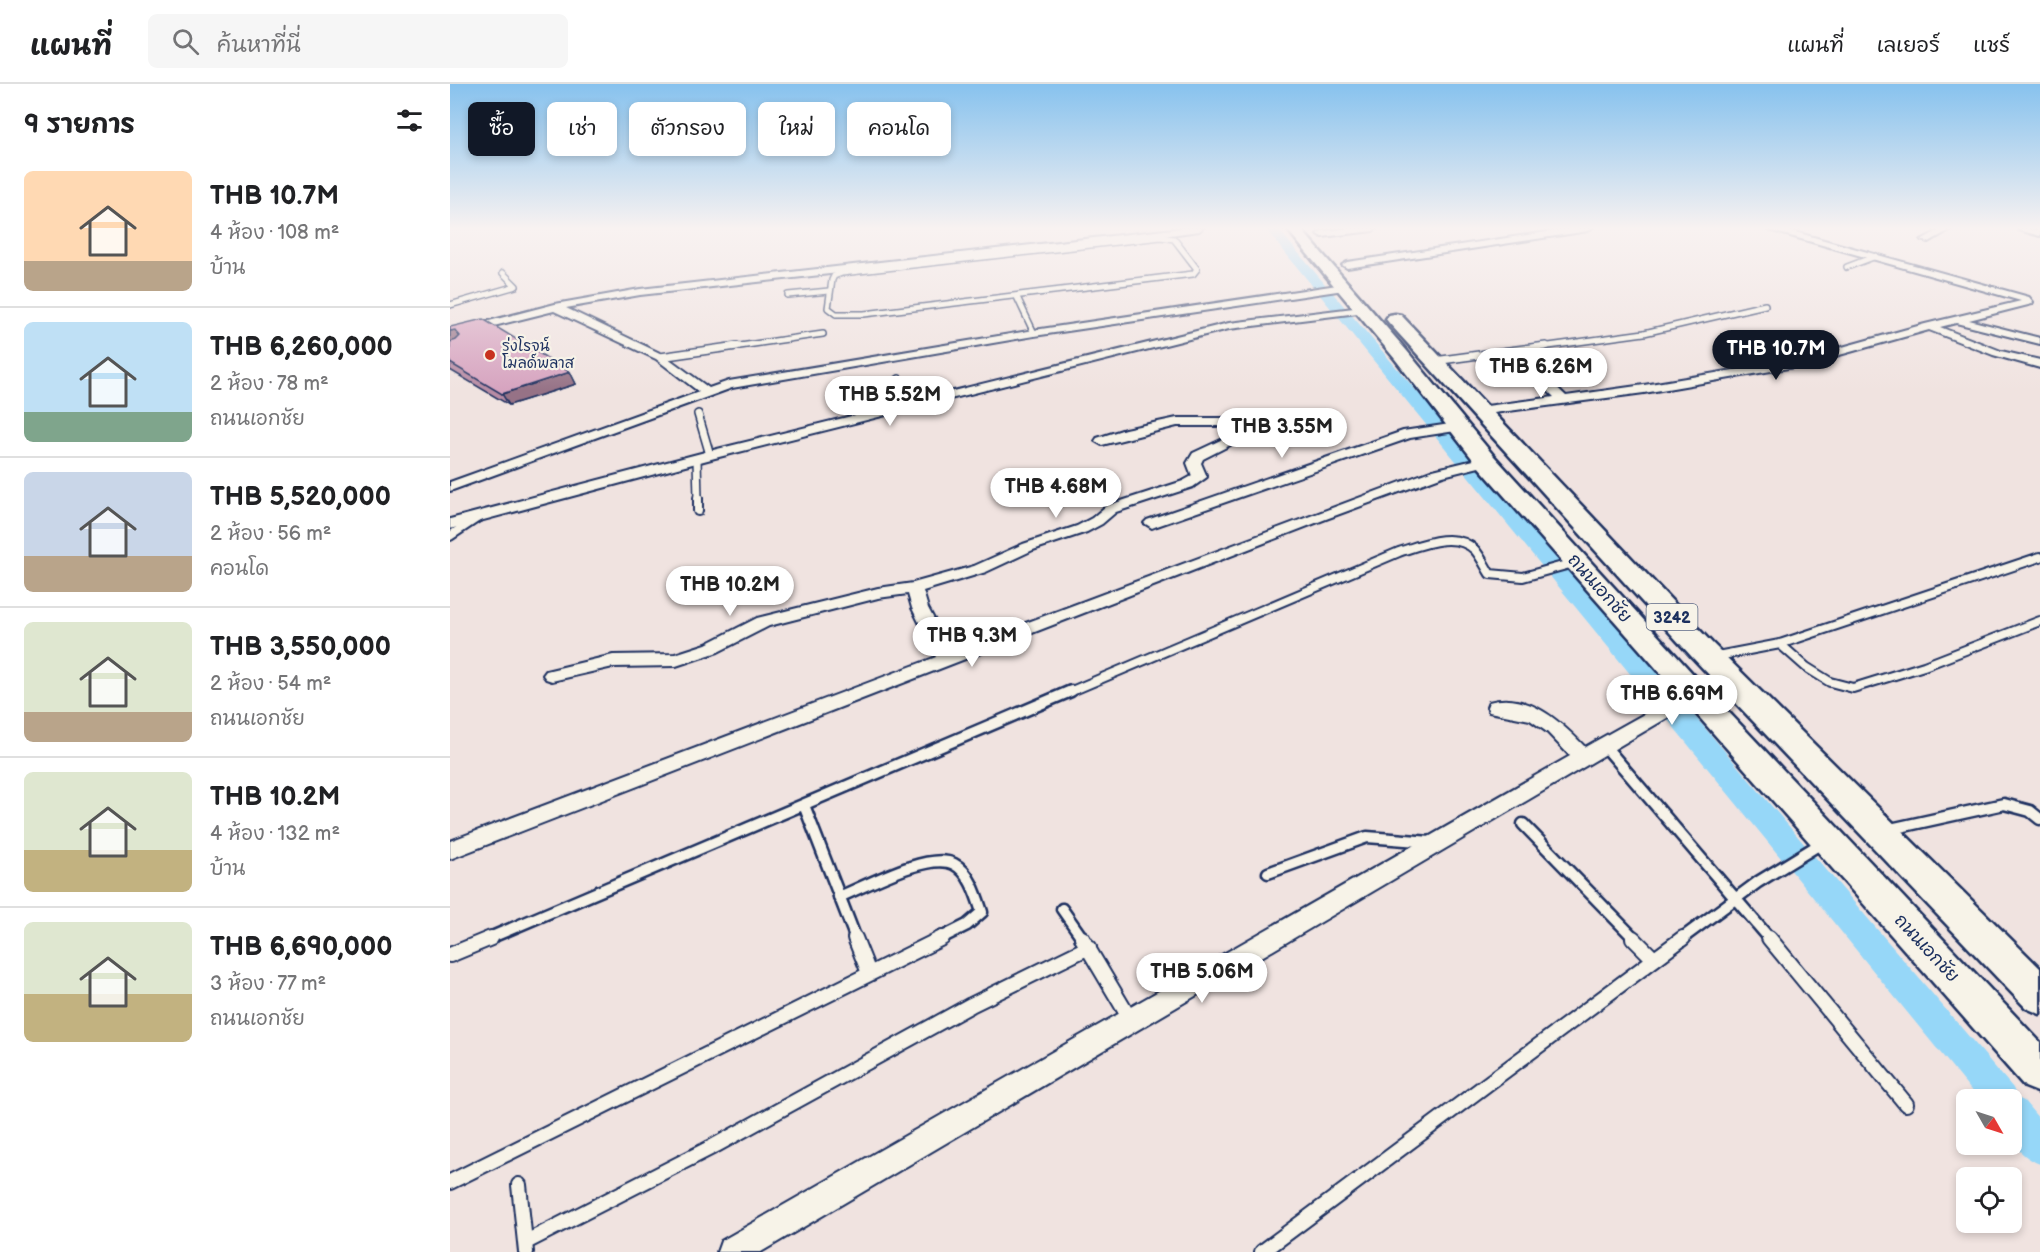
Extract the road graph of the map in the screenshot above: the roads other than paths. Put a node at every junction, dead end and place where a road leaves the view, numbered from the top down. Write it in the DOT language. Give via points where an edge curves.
graph roads {
  1 [pos="513,283"];
  2 [pos="712,283"];
  3 [pos="832,283"];
  4 [pos="1131,283"];
  5 [pos="1337,283"];
  6 [pos="1341,283"];
  7 [pos="1381,283"];
  8 [pos="1968,283"];
  9 [pos="829,291"];
  10 [pos="1345,292"];
  11 [pos="788,295"];
  12 [pos="1017,297"];
  13 [pos="450,305"];
  14 [pos="1765,305"];
  15 [pos="555,307"];
  16 [pos="1959,320"];
  17 [pos="1929,326"];
  18 [pos="1034,333"];
  19 [pos="450,334"];
  20 [pos="823,334"];
  21 [pos="2040,341"];
  22 [pos="660,357"];
  23 [pos="1432,361"];
  24 [pos="2040,364"];
  25 [pos="1538,376"];
  26 [pos="899,379"];
  27 [pos="707,392"];
  28 [pos="1564,400"];
  29 [pos="907,406"];
  30 [pos="698,414"];
  31 [pos="1458,422"];
  32 [pos="1102,441"];
  33 [pos="703,457"];
  34 [pos="1486,461"];
  35 [pos="450,487"];
  36 [pos="698,511"];
  37 [pos="478,517"];
  38 [pos="450,524"];
  39 [pos="1152,524"];
  40 [pos="450,536"];
  41 [pos="2040,557"];
  42 [pos="1573,563"];
  43 [pos="914,588"];
  44 [pos="2040,621"];
  45 [pos="1780,644"];
  46 [pos="1710,657"];
  47 [pos="946,659"];
  48 [pos="552,675"];
  49 [pos="1686,698"];
  50 [pos="1496,707"];
  51 [pos="1592,750"];
  52 [pos="804,805"];
  53 [pos="2040,819"];
  54 [pos="1523,824"];
  55 [pos="1880,831"];
  56 [pos="1827,840"];
  57 [pos="1436,843"];
  58 [pos="450,850"];
  59 [pos="1268,873"];
  60 [pos="839,897"];
  61 [pos="1736,898"];
  62 [pos="1062,909"];
  63 [pos="1089,947"];
  64 [pos="450,956"];
  65 [pos="1654,960"];
  66 [pos="868,973"];
  67 [pos="2040,995"];
  68 [pos="1131,1021"];
  69 [pos="2040,1072"];
  70 [pos="1906,1104"];
  71 [pos="450,1182"];
  72 [pos="519,1185"];
  73 [pos="526,1247"];
  74 [pos="732,1252"];
  75 [pos="1262,1252"];
  1 -- 13 [label="lane" via="516,286"];
  2 -- 15 [label="street"];
  3 -- 9 [label="lane"];
  4 -- 12 [label="lane"];
  5 -- 10 [label="main road, ถนนเอกชัย / 3242"];
  6 -- 10 [label="main road, ถนนเอกชัย / 3242"];
  7 -- 10 [label="street"];
  8 -- 16 [label="street" via="2028,302"];
  9 -- 11 [label="lane"];
  9 -- 12 [label="lane" via="828,308 837,314"];
  10 -- 18 [label="street" via="1309,292"];
  10 -- 23 [label="main road, ถนนเอกชัย / 3242"];
  10 -- 29 [label="street" via="1328,313 1229,326"];
  10 -- 31 [label="main road, ถนนเอกชัย / 3242"];
  12 -- 18 [label="lane"];
  14 -- 23 [label="lane" via="1644,333"];
  15 -- 19 [label="street"];
  15 -- 22 [label="street"];
  16 -- 17 [label="street"];
  16 -- 21 [label="street"];
  17 -- 24 [label="street"];
  17 -- 28 [label="street" via="1800,362"];
  18 -- 27 [label="street" via="746,381"];
  20 -- 22 [label="lane"];
  22 -- 27 [label="street"];
  23 -- 31 [label="main road, ถนนเอกชัย / 3242"];
  25 -- 28 [label="street"];
  26 -- 29 [label="lane"];
  27 -- 35 [label="street"];
  28 -- 31 [label="street"];
  29 -- 33 [label="street"];
  30 -- 33 [label="lane"];
  31 -- 34 [label="main road, ถนนเอกชัย / 3242"];
  31 -- 39 [label="street" via="1299,470"];
  31 -- 46 [label="main road, ถนนเอกชัย / 3242"];
  32 -- 43 [label="street" via="1178,422 1237,422 1247,430 1198,456 1194,463 1200,477 1188,484 1111,509 1090,526 1028,547 980,569"];
  33 -- 36 [label="lane"];
  33 -- 37 [label="street"];
  34 -- 42 [label="main road, ถนนเอกชัย / 3242"];
  34 -- 47 [label="street" via="1438,473"];
  37 -- 38 [label="street"];
  37 -- 40 [label="lane"];
  41 -- 45 [label="lane"];
  42 -- 49 [label="main road, ถนนเอกชัย / 3242"];
  42 -- 52 [label="lane" via="1523,577 1490,574 1473,549 1448,540 1429,542"];
  43 -- 47 [label="street"];
  43 -- 48 [label="street" via="762,622 712,648 676,660 613,661"];
  44 -- 45 [label="lane" via="1924,666 1853,688 1830,682"];
  45 -- 46 [label="lane"];
  46 -- 55 [label="main road, ถนนเอกชัย / 3242"];
  47 -- 58 [label="street"];
  49 -- 51 [label="street"];
  49 -- 56 [label="main road, ถนนเอกชัย / 3242"];
  50 -- 51 [label="street" via="1520,708 1542,716"];
  51 -- 57 [label="street"];
  51 -- 61 [label="lane"];
  52 -- 60 [label="lane"];
  52 -- 64 [label="lane"];
  53 -- 55 [label="lane" via="2030,811 2004,804"];
  54 -- 65 [label="lane"];
  55 -- 67 [label="main road, ถนนเอกชัย / 3242"];
  56 -- 61 [label="lane"];
  56 -- 69 [label="main road, ถนนเอกชัย / 3242"];
  57 -- 59 [label="lane" via="1366,837"];
  57 -- 68 [label="street"];
  60 -- 66 [label="lane"];
  60 -- 66 [label="lane" via="925,862 940,860 961,869 979,901 982,912 978,918"];
  61 -- 65 [label="lane"];
  61 -- 70 [label="lane"];
  62 -- 63 [label="lane"];
  63 -- 68 [label="lane"];
  63 -- 73 [label="lane" via="971,1005"];
  65 -- 75 [label="lane"];
  66 -- 71 [label="lane"];
  68 -- 74 [label="street"];
  72 -- 73 [label="lane"];
}
